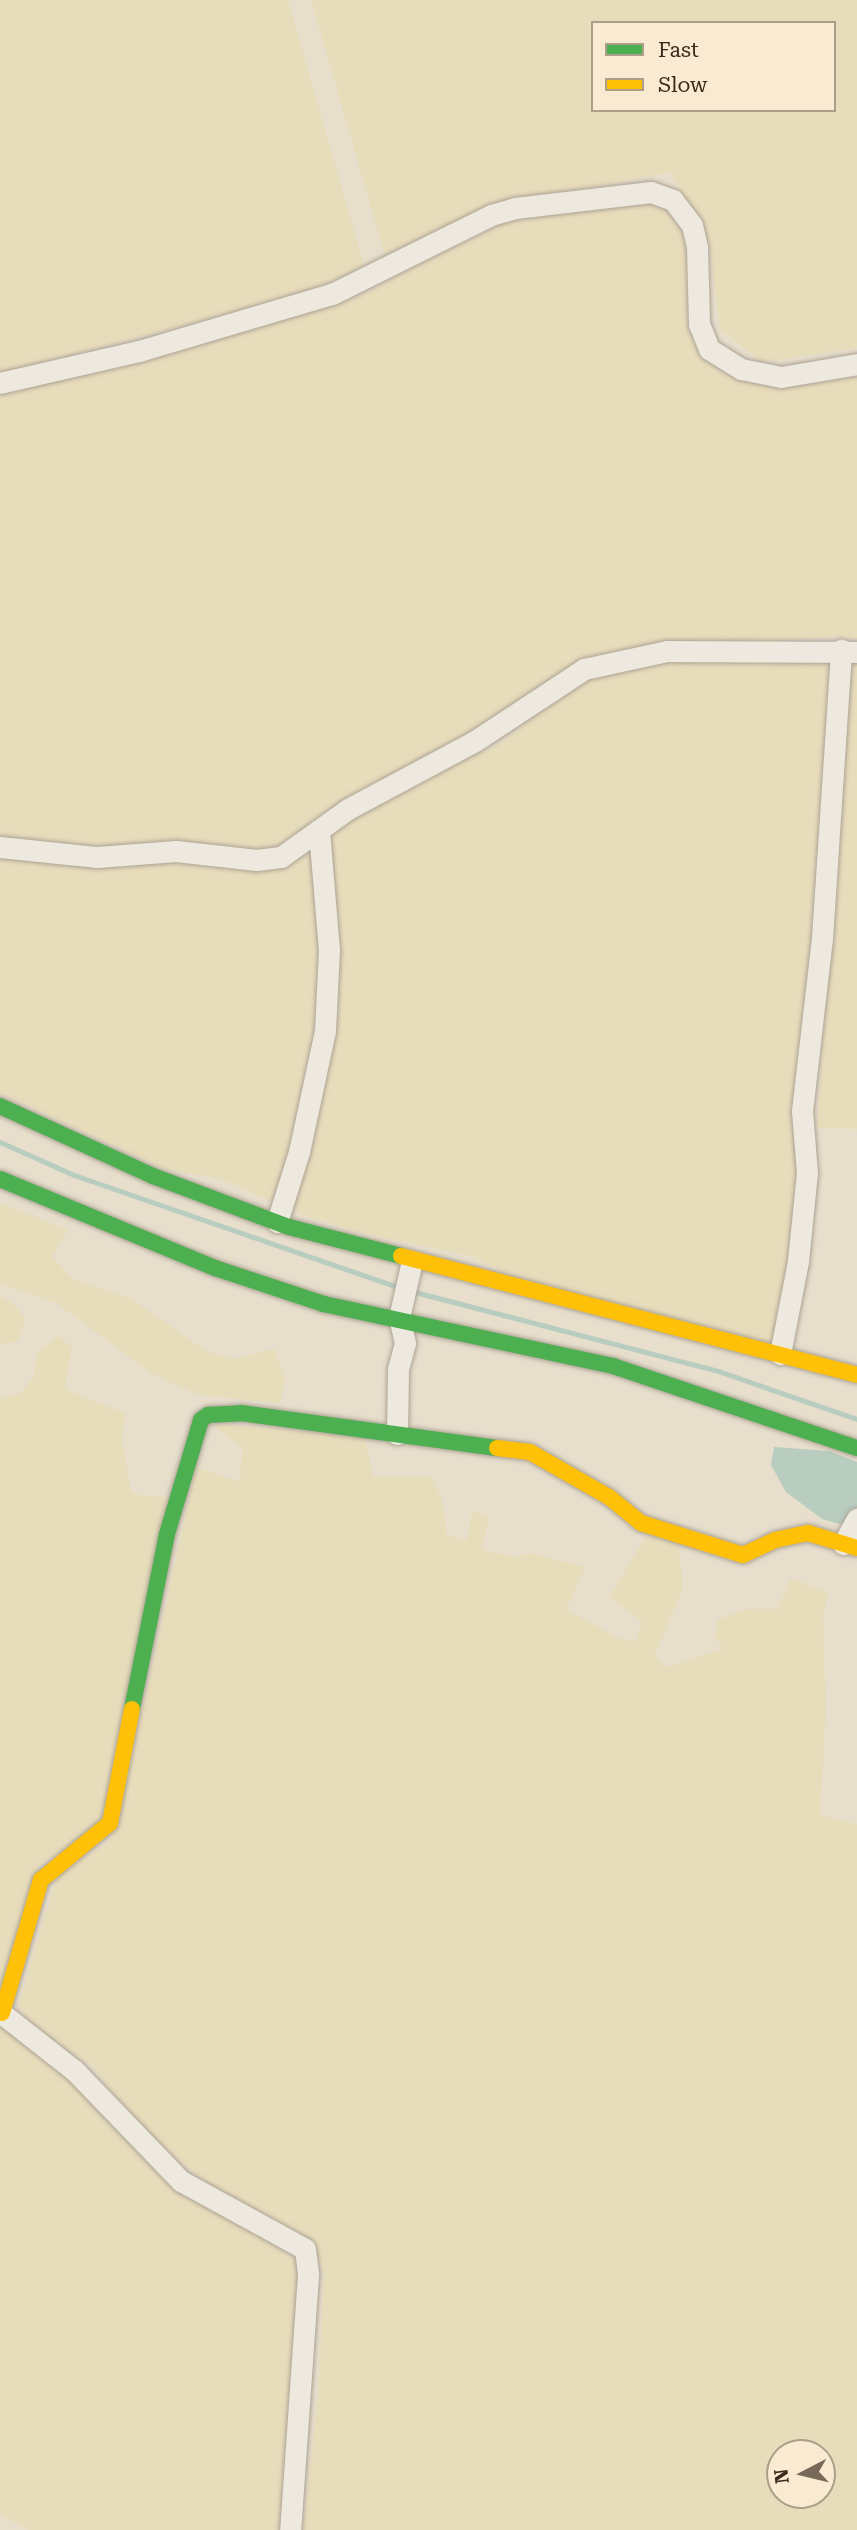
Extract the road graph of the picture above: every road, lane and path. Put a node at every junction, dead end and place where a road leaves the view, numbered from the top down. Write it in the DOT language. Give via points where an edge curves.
graph roads {
  1 [pos="857,365"];
  2 [pos="0,383"];
  3 [pos="849,651"];
  4 [pos="319,830"];
  5 [pos="0,847"];
  6 [pos="0,1105"];
  7 [pos="0,1179"];
  8 [pos="277,1222"];
  9 [pos="412,1261"];
  10 [pos="399,1318"];
  11 [pos="780,1354"];
  12 [pos="857,1375"];
  13 [pos="397,1434"];
  14 [pos="857,1448"];
  15 [pos="857,1519"];
  16 [pos="850,1546"];
  17 [pos="1,2012"];
  18 [pos="290,2530"];
  1 -- 2 [label="street" via="781,377 741,369 709,349 699,324 692,225 673,200 651,192 503,211 332,294 139,351"];
  3 -- 4 [label="street" via="667,651 584,669 475,741 348,809"];
  3 -- 11 [label="street" via="802,1111 807,1173 799,1261"];
  4 -- 5 [label="street" via="281,857 256,860 176,851 97,857"];
  4 -- 8 [label="street" via="329,950 325,1031 299,1152"];
  6 -- 8 [label="main road" via="153,1176"];
  7 -- 10 [label="main road" via="215,1268 324,1304"];
  8 -- 9 [label="main road"];
  9 -- 10 [label="street"];
  9 -- 11 [label="main road"];
  10 -- 13 [label="street" via="405,1343 398,1368"];
  10 -- 14 [label="main road" via="613,1366"];
  11 -- 12 [label="main road"];
  13 -- 16 [label="main road" via="530,1452 609,1496 641,1523 743,1555 775,1539 808,1533"];
  13 -- 17 [label="main road" via="241,1413 208,1415 201,1420 167,1534 110,1823 41,1880"];
  15 -- 16 [label="street"];
  17 -- 18 [label="street" via="75,2071 181,2181 305,2249 308,2275"];
}
